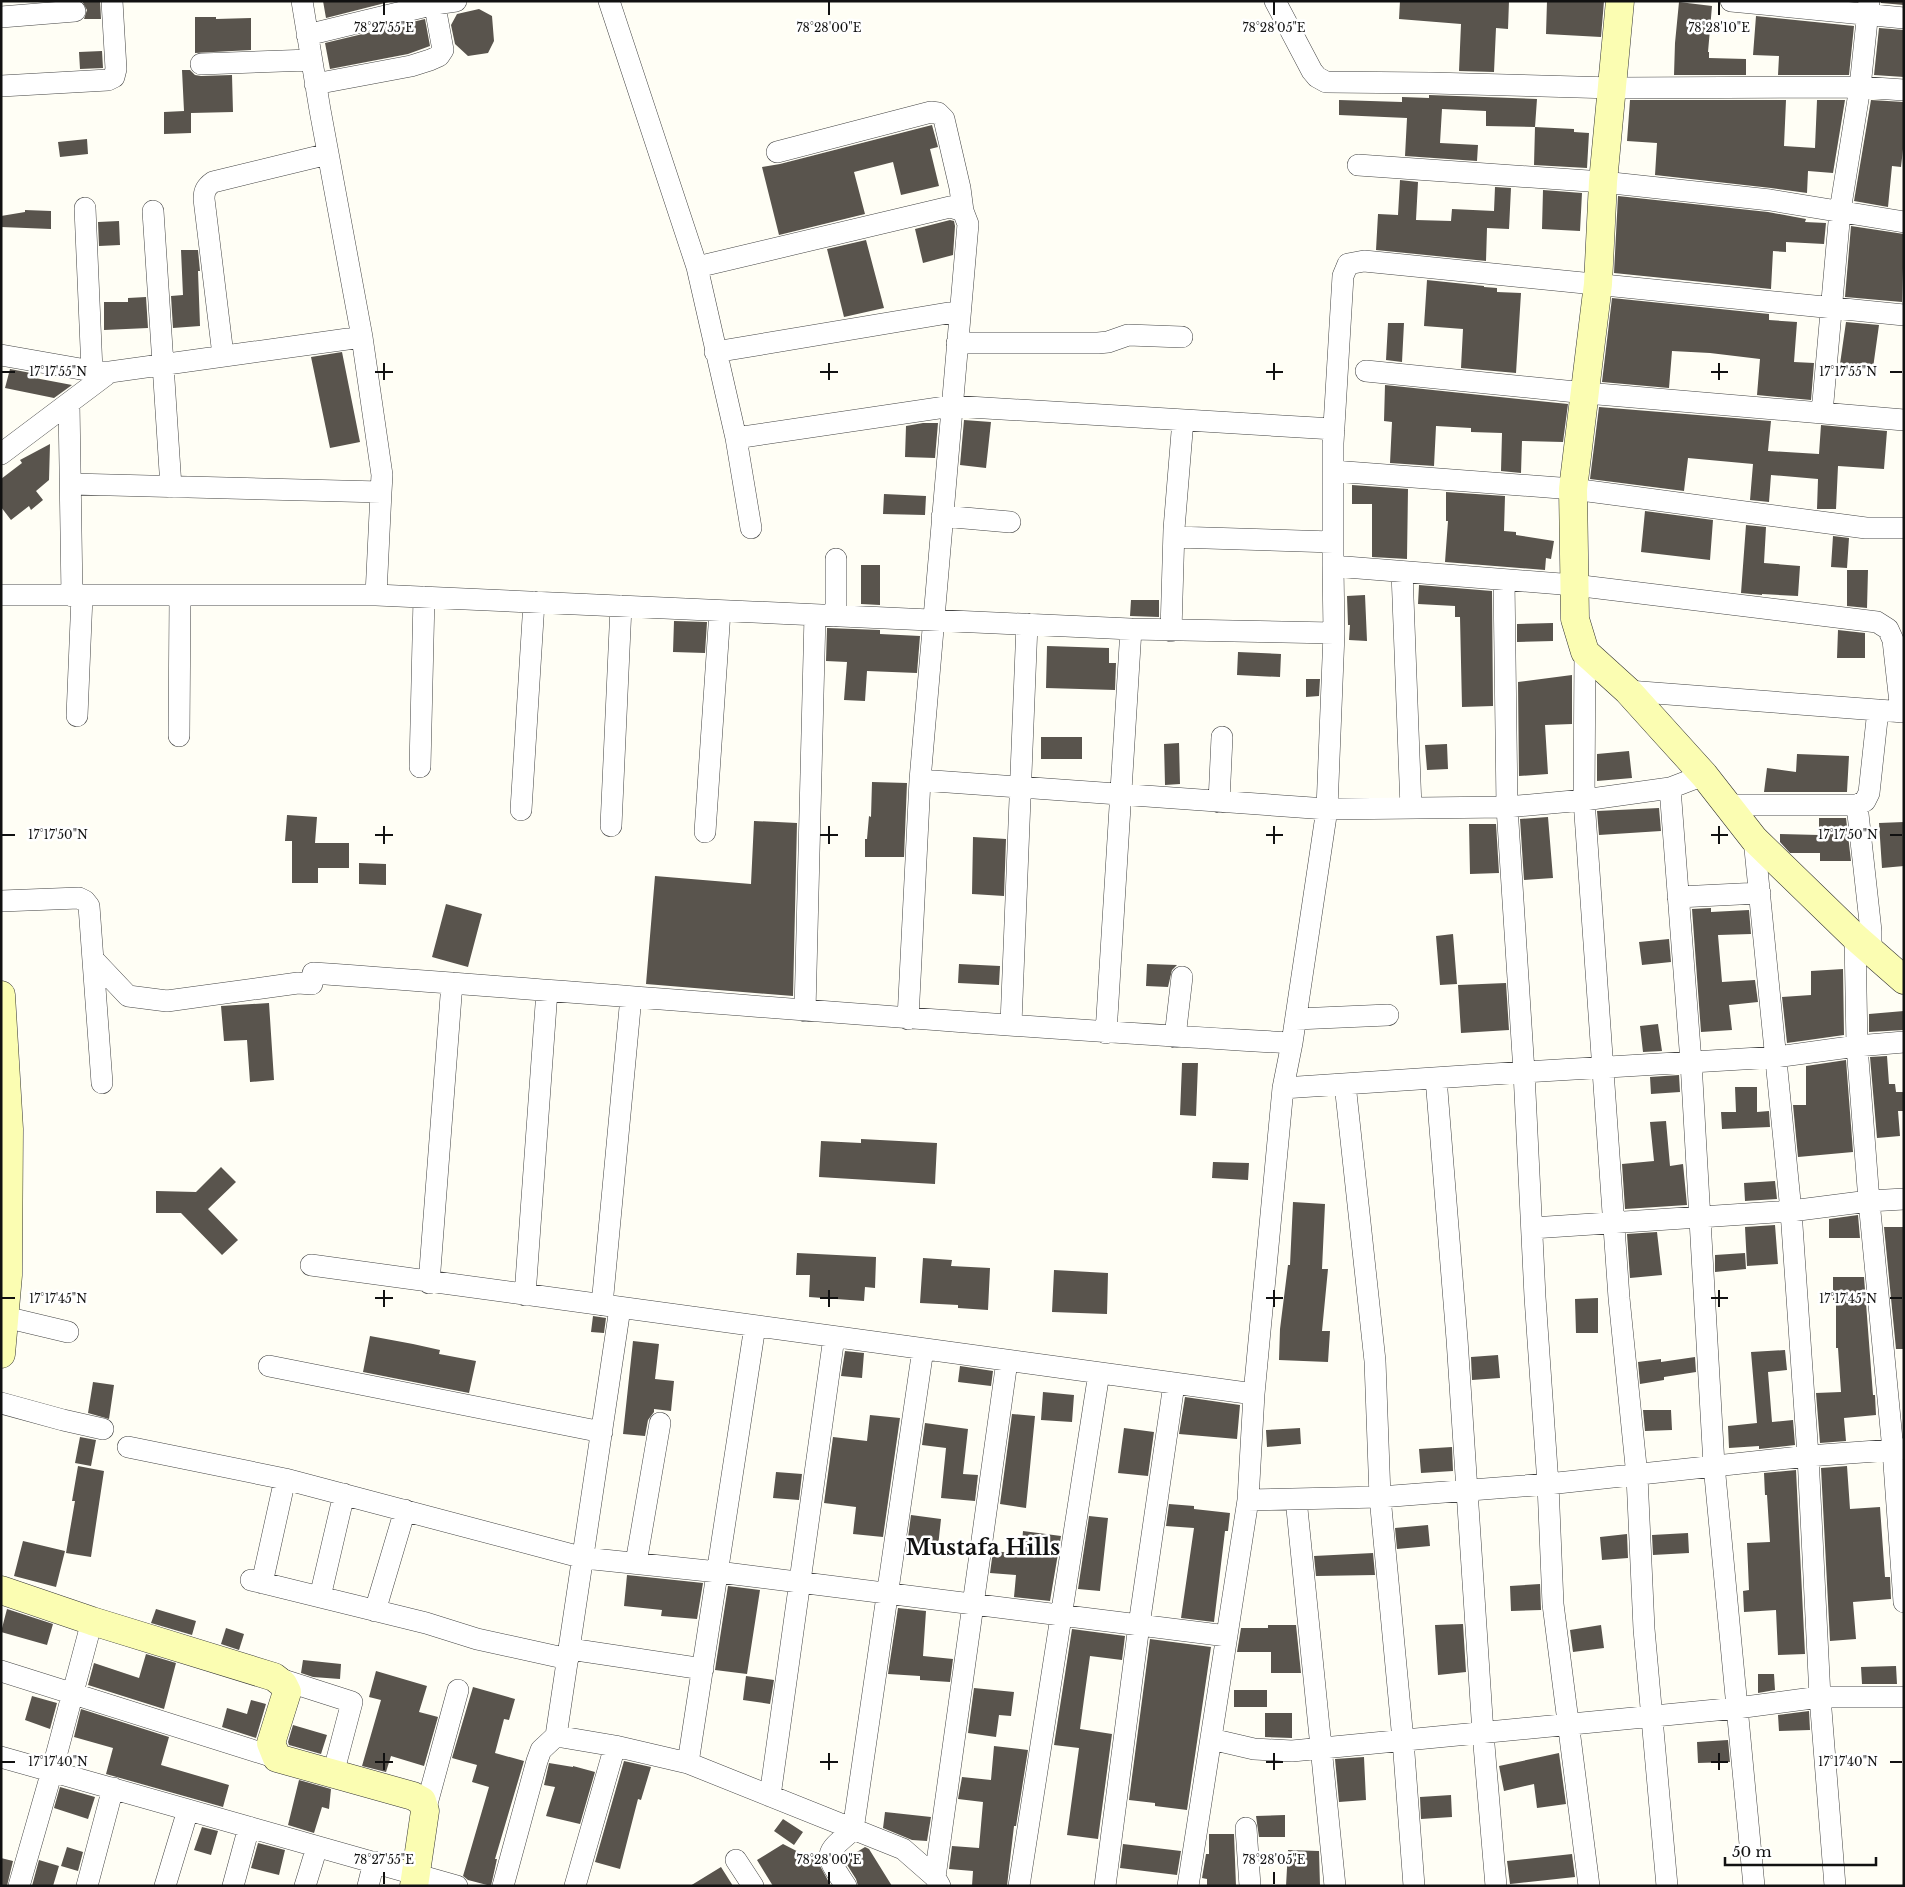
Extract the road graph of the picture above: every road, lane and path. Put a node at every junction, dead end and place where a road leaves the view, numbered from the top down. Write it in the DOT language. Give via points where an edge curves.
graph roads {
  1 [pos="112,1"];
  2 [pos="302,1"];
  3 [pos="456,1"];
  4 [pos="609,1"];
  5 [pos="1275,1"];
  6 [pos="1620,1"];
  7 [pos="1730,1"];
  8 [pos="434,3"];
  9 [pos="1868,8"];
  10 [pos="75,10"];
  11 [pos="1,17"];
  12 [pos="1904,18"];
  13 [pos="307,34"];
  14 [pos="311,60"];
  15 [pos="201,64"];
  16 [pos="315,84"];
  17 [pos="1,86"];
  18 [pos="1860,87"];
  19 [pos="1613,88"];
  20 [pos="1904,90"];
  21 [pos="326,145"];
  22 [pos="777,152"];
  23 [pos="1358,165"];
  24 [pos="1603,182"];
  25 [pos="85,208"];
  26 [pos="153,211"];
  27 [pos="963,211"];
  28 [pos="1840,211"];
  29 [pos="1904,222"];
  30 [pos="697,267"];
  31 [pos="1598,284"];
  32 [pos="1832,309"];
  33 [pos="960,311"];
  34 [pos="1904,315"];
  35 [pos="362,337"];
  36 [pos="1182,337"];
  37 [pos="957,343"];
  38 [pos="715,352"];
  39 [pos="1,355"];
  40 [pos="223,355"];
  41 [pos="163,364"];
  42 [pos="101,371"];
  43 [pos="1366,371"];
  44 [pos="1586,393"];
  45 [pos="69,403"];
  46 [pos="952,406"];
  47 [pos="1822,413"];
  48 [pos="1183,420"];
  49 [pos="1904,420"];
  50 [pos="1334,429"];
  51 [pos="736,438"];
  52 [pos="1,454"];
  53 [pos="1333,470"];
  54 [pos="72,484"];
  55 [pos="171,486"];
  56 [pos="1573,489"];
  57 [pos="381,492"];
  58 [pos="942,516"];
  59 [pos="1010,522"];
  60 [pos="751,528"];
  61 [pos="1904,528"];
  62 [pos="1174,537"];
  63 [pos="1333,542"];
  64 [pos="836,559"];
  65 [pos="1333,566"];
  66 [pos="1402,572"];
  67 [pos="1504,580"];
  68 [pos="1574,585"];
  69 [pos="376,595"];
  70 [pos="1,596"];
  71 [pos="77,596"];
  72 [pos="180,596"];
  73 [pos="424,597"];
  74 [pos="534,602"];
  75 [pos="621,606"];
  76 [pos="720,611"];
  77 [pos="815,615"];
  78 [pos="836,616"];
  79 [pos="934,621"];
  80 [pos="1027,624"];
  81 [pos="1131,629"];
  82 [pos="1171,631"];
  83 [pos="1334,633"];
  84 [pos="1585,652"];
  85 [pos="1628,691"];
  86 [pos="1878,710"];
  87 [pos="1902,712"];
  88 [pos="77,716"];
  89 [pos="178,736"];
  90 [pos="1222,737"];
  91 [pos="420,767"];
  92 [pos="1704,775"];
  93 [pos="920,780"];
  94 [pos="1019,788"];
  95 [pos="1670,788"];
  96 [pos="1122,795"];
  97 [pos="1584,800"];
  98 [pos="1219,802"];
  99 [pos="1728,805"];
  100 [pos="1857,805"];
  101 [pos="1507,807"];
  102 [pos="1411,808"];
  103 [pos="1327,809"];
  104 [pos="521,810"];
  105 [pos="611,826"];
  106 [pos="705,832"];
  107 [pos="1754,839"];
  108 [pos="1760,893"];
  109 [pos="1678,898"];
  110 [pos="1,901"];
  111 [pos="1863,944"];
  112 [pos="93,958"];
  113 [pos="1182,976"];
  114 [pos="1904,980"];
  115 [pos="452,982"];
  116 [pos="547,991"];
  117 [pos="1,995"];
  118 [pos="631,997"];
  119 [pos="805,1011"];
  120 [pos="1388,1014"];
  121 [pos="908,1019"];
  122 [pos="1296,1019"];
  123 [pos="1011,1024"];
  124 [pos="1106,1033"];
  125 [pos="1175,1037"];
  126 [pos="1904,1042"];
  127 [pos="1292,1043"];
  128 [pos="1857,1046"];
  129 [pos="1776,1057"];
  130 [pos="1691,1062"];
  131 [pos="1602,1067"];
  132 [pos="1524,1072"];
  133 [pos="1436,1078"];
  134 [pos="102,1083"];
  135 [pos="1345,1084"];
  136 [pos="1283,1088"];
  137 [pos="1904,1199"];
  138 [pos="1869,1201"];
  139 [pos="1791,1211"];
  140 [pos="1700,1218"];
  141 [pos="1614,1223"];
  142 [pos="1532,1228"];
  143 [pos="310,1265"];
  144 [pos="5,1274"];
  145 [pos="430,1283"];
  146 [pos="525,1295"];
  147 [pos="611,1306"];
  148 [pos="4,1317"];
  149 [pos="755,1326"];
  150 [pos="68,1332"];
  151 [pos="834,1337"];
  152 [pos="923,1349"];
  153 [pos="1,1354"];
  154 [pos="1006,1361"];
  155 [pos="269,1366"];
  156 [pos="1099,1374"];
  157 [pos="1174,1384"];
  158 [pos="1254,1394"];
  159 [pos="1,1403"];
  160 [pos="660,1423"];
  161 [pos="103,1428"];
  162 [pos="602,1432"];
  163 [pos="128,1447"];
  164 [pos="1898,1449"];
  165 [pos="1808,1456"];
  166 [pos="1714,1465"];
  167 [pos="1636,1476"];
  168 [pos="285,1479"];
  169 [pos="1548,1484"];
  170 [pos="1467,1490"];
  171 [pos="344,1494"];
  172 [pos="1380,1496"];
  173 [pos="1296,1499"];
  174 [pos="1248,1500"];
  175 [pos="405,1510"];
  176 [pos="584,1558"];
  177 [pos="636,1563"];
  178 [pos="718,1572"];
  179 [pos="800,1582"];
  180 [pos="1,1590"];
  181 [pos="887,1593"];
  182 [pos="320,1597"];
  183 [pos="1904,1602"];
  184 [pos="973,1604"];
  185 [pos="375,1611"];
  186 [pos="1061,1615"];
  187 [pos="92,1621"];
  188 [pos="1139,1625"];
  189 [pos="1227,1636"];
  190 [pos="569,1654"];
  191 [pos="703,1669"];
  192 [pos="1,1671"];
  193 [pos="274,1677"];
  194 [pos="458,1690"];
  195 [pos="72,1694"];
  196 [pos="1820,1697"];
  197 [pos="1904,1697"];
  198 [pos="1737,1708"];
  199 [pos="1652,1717"];
  200 [pos="1567,1725"];
  201 [pos="1483,1733"];
  202 [pos="556,1736"];
  203 [pos="1211,1739"];
  204 [pos="1403,1740"];
  205 [pos="615,1746"];
  206 [pos="1321,1747"];
  207 [pos="1,1757"];
  208 [pos="277,1758"];
  209 [pos="688,1763"];
  210 [pos="52,1771"];
  211 [pos="333,1774"];
  212 [pos="112,1788"];
  213 [pos="770,1796"];
  214 [pos="188,1810"];
  215 [pos="425,1812"];
  216 [pos="249,1827"];
  217 [pos="1246,1828"];
  218 [pos="853,1830"];
  219 [pos="317,1847"];
  220 [pos="736,1860"];
  221 [pos="374,1862"];
  222 [pos="414,1880"];
  223 [pos="938,1881"];
  224 [pos="19,1886"];
  225 [pos="87,1886"];
  226 [pos="165,1886"];
  227 [pos="233,1886"];
  228 [pos="305,1886"];
  229 [pos="368,1886"];
  230 [pos="457,1886"];
  231 [pos="503,1886"];
  232 [pos="575,1886"];
  233 [pos="753,1886"];
  234 [pos="846,1886"];
  235 [pos="1019,1886"];
  236 [pos="1104,1886"];
  237 [pos="1188,1886"];
  238 [pos="1250,1886"];
  239 [pos="1335,1886"];
  240 [pos="1414,1886"];
  241 [pos="1496,1886"];
  242 [pos="1589,1886"];
  243 [pos="1667,1886"];
  244 [pos="1754,1886"];
  245 [pos="1834,1886"];
  1 -- 17 [label="street" via="114,76 108,80"];
  2 -- 13 [label="street"];
  3 -- 8 [label="street"];
  4 -- 30 [label="street"];
  5 -- 19 [label="street" via="1312,71 1326,82"];
  6 -- 19 [label="street"];
  7 -- 9 [label="street"];
  8 -- 13 [label="street"];
  8 -- 16 [label="street" via="443,50 439,56 411,66"];
  9 -- 12 [label="street"];
  9 -- 18 [label="street"];
  10 -- 11 [label="street"];
  13 -- 14 [label="street"];
  14 -- 15 [label="street"];
  14 -- 16 [label="street"];
  16 -- 21 [label="street"];
  18 -- 19 [label="street"];
  18 -- 20 [label="street"];
  18 -- 28 [label="street"];
  19 -- 24 [label="street"];
  21 -- 35 [label="street"];
  21 -- 40 [label="street" via="207,186 204,199"];
  22 -- 27 [label="street" via="931,112 938,113 944,119"];
  23 -- 24 [label="street"];
  24 -- 28 [label="street"];
  24 -- 31 [label="street"];
  25 -- 42 [label="street"];
  26 -- 41 [label="street"];
  27 -- 30 [label="street" via="950,207"];
  27 -- 33 [label="street" via="968,224"];
  28 -- 29 [label="street"];
  28 -- 32 [label="street"];
  30 -- 38 [label="street"];
  31 -- 32 [label="street"];
  31 -- 44 [label="street"];
  31 -- 50 [label="street" via="1364,261 1348,264 1343,276"];
  32 -- 34 [label="street"];
  32 -- 47 [label="street"];
  33 -- 37 [label="street"];
  33 -- 38 [label="street"];
  35 -- 40 [label="street"];
  35 -- 57 [label="street" via="382,474"];
  36 -- 37 [label="street" via="1128,335 1098,343"];
  37 -- 46 [label="street"];
  38 -- 51 [label="street"];
  39 -- 42 [label="street"];
  40 -- 41 [label="street"];
  41 -- 42 [label="street"];
  41 -- 55 [label="street"];
  42 -- 45 [label="street"];
  43 -- 44 [label="street"];
  44 -- 47 [label="street"];
  44 -- 56 [label="street"];
  45 -- 52 [label="street"];
  45 -- 54 [label="street"];
  46 -- 48 [label="street"];
  46 -- 51 [label="street"];
  46 -- 58 [label="street"];
  47 -- 49 [label="street"];
  48 -- 50 [label="street"];
  48 -- 62 [label="street"];
  50 -- 53 [label="street"];
  51 -- 60 [label="street"];
  53 -- 56 [label="street"];
  53 -- 63 [label="street"];
  54 -- 55 [label="street"];
  54 -- 71 [label="street"];
  55 -- 57 [label="street"];
  56 -- 61 [label="street" via="1866,528"];
  56 -- 68 [label="street"];
  57 -- 69 [label="street"];
  58 -- 59 [label="street"];
  58 -- 79 [label="street"];
  62 -- 63 [label="street"];
  62 -- 82 [label="street"];
  63 -- 65 [label="street"];
  64 -- 78 [label="street"];
  65 -- 66 [label="street"];
  65 -- 83 [label="street"];
  66 -- 67 [label="street"];
  66 -- 102 [label="street"];
  67 -- 68 [label="street"];
  67 -- 101 [label="street"];
  68 -- 84 [label="street" via="1575,619"];
  68 -- 87 [label="street" via="1877,622 1888,629 1893,640"];
  69 -- 72 [label="street"];
  69 -- 73 [label="street"];
  70 -- 71 [label="street"];
  71 -- 72 [label="street"];
  71 -- 88 [label="street"];
  72 -- 89 [label="street"];
  73 -- 74 [label="street"];
  73 -- 91 [label="street"];
  74 -- 75 [label="street"];
  74 -- 104 [label="street"];
  75 -- 76 [label="street"];
  75 -- 105 [label="street"];
  76 -- 77 [label="street"];
  76 -- 106 [label="street"];
  77 -- 78 [label="street"];
  77 -- 119 [label="street"];
  78 -- 79 [label="street"];
  79 -- 80 [label="street"];
  79 -- 93 [label="street"];
  80 -- 81 [label="street"];
  80 -- 94 [label="street"];
  81 -- 82 [label="street"];
  81 -- 96 [label="street"];
  82 -- 83 [label="street"];
  83 -- 103 [label="street"];
  84 -- 85 [label="street"];
  84 -- 97 [label="street"];
  85 -- 86 [label="street"];
  85 -- 92 [label="street"];
  86 -- 87 [label="street"];
  86 -- 100 [label="street" via="1868,793 1865,801"];
  90 -- 98 [label="street"];
  92 -- 95 [label="street"];
  92 -- 99 [label="street"];
  93 -- 94 [label="street"];
  93 -- 121 [label="street"];
  94 -- 96 [label="street"];
  94 -- 123 [label="street"];
  95 -- 97 [label="street"];
  95 -- 109 [label="street"];
  96 -- 98 [label="street"];
  96 -- 124 [label="street"];
  97 -- 101 [label="street"];
  97 -- 131 [label="street"];
  98 -- 103 [label="street"];
  99 -- 100 [label="street"];
  99 -- 107 [label="street"];
  100 -- 111 [label="street" via="1871,932"];
  101 -- 102 [label="street"];
  101 -- 132 [label="street"];
  102 -- 103 [label="street"];
  103 -- 122 [label="street"];
  107 -- 108 [label="street"];
  107 -- 111 [label="street"];
  108 -- 109 [label="street"];
  108 -- 129 [label="street"];
  109 -- 130 [label="street"];
  110 -- 112 [label="street" via="79,898 85,901 89,906"];
  111 -- 114 [label="street"];
  111 -- 128 [label="street"];
  112 -- 115 [label="street" via="128,996 167,1001 312,978"];
  112 -- 134 [label="street"];
  113 -- 125 [label="street"];
  115 -- 116 [label="street"];
  115 -- 145 [label="street"];
  116 -- 118 [label="street"];
  116 -- 146 [label="street"];
  117 -- 144 [label="street" via="9,1129"];
  118 -- 119 [label="street"];
  118 -- 147 [label="street"];
  119 -- 121 [label="street"];
  120 -- 122 [label="street"];
  121 -- 123 [label="street"];
  122 -- 127 [label="street"];
  123 -- 124 [label="street"];
  124 -- 125 [label="street"];
  125 -- 127 [label="street"];
  126 -- 128 [label="street"];
  127 -- 136 [label="street"];
  128 -- 129 [label="street"];
  128 -- 138 [label="street"];
  129 -- 130 [label="street"];
  129 -- 139 [label="street"];
  130 -- 131 [label="street"];
  130 -- 140 [label="street"];
  131 -- 132 [label="street"];
  131 -- 141 [label="street"];
  132 -- 133 [label="street"];
  132 -- 142 [label="street"];
  133 -- 135 [label="street"];
  133 -- 170 [label="street"];
  135 -- 136 [label="street"];
  135 -- 172 [label="street" via="1375,1362"];
  136 -- 158 [label="street"];
  137 -- 138 [label="street"];
  138 -- 139 [label="street"];
  138 -- 164 [label="street"];
  139 -- 140 [label="street"];
  139 -- 165 [label="street"];
  140 -- 141 [label="street"];
  140 -- 166 [label="street"];
  141 -- 142 [label="street"];
  141 -- 167 [label="street"];
  142 -- 169 [label="street"];
  143 -- 145 [label="street"];
  144 -- 148 [label="street"];
  145 -- 146 [label="street"];
  146 -- 147 [label="street"];
  147 -- 149 [label="street"];
  147 -- 162 [label="street"];
  148 -- 150 [label="street"];
  148 -- 153 [label="street"];
  149 -- 151 [label="street"];
  149 -- 178 [label="street"];
  151 -- 152 [label="street"];
  151 -- 179 [label="street"];
  152 -- 154 [label="street"];
  152 -- 181 [label="street"];
  154 -- 156 [label="street"];
  154 -- 184 [label="street"];
  155 -- 162 [label="street"];
  156 -- 157 [label="street"];
  156 -- 186 [label="street"];
  157 -- 158 [label="street"];
  157 -- 188 [label="street"];
  158 -- 174 [label="street"];
  159 -- 161 [label="street"];
  160 -- 177 [label="street"];
  162 -- 176 [label="street"];
  163 -- 168 [label="street"];
  164 -- 165 [label="street"];
  164 -- 183 [label="street"];
  165 -- 166 [label="street"];
  165 -- 196 [label="street"];
  166 -- 167 [label="street"];
  166 -- 198 [label="street"];
  167 -- 169 [label="street"];
  167 -- 199 [label="street"];
  168 -- 171 [label="street"];
  168 -- 182 [label="street" via="257,1582"];
  169 -- 170 [label="street"];
  169 -- 200 [label="street" via="1553,1604"];
  170 -- 172 [label="street"];
  170 -- 201 [label="street"];
  171 -- 175 [label="street"];
  171 -- 182 [label="street"];
  172 -- 173 [label="street"];
  172 -- 204 [label="street"];
  173 -- 174 [label="street"];
  173 -- 206 [label="street"];
  174 -- 189 [label="street"];
  175 -- 176 [label="street"];
  175 -- 185 [label="street"];
  176 -- 177 [label="street"];
  176 -- 190 [label="street"];
  177 -- 178 [label="street"];
  178 -- 179 [label="street"];
  178 -- 191 [label="street"];
  179 -- 181 [label="street"];
  179 -- 213 [label="street"];
  180 -- 187 [label="street"];
  181 -- 184 [label="street"];
  181 -- 218 [label="street"];
  182 -- 185 [label="street"];
  184 -- 186 [label="street"];
  184 -- 223 [label="street"];
  185 -- 190 [label="street" via="477,1639"];
  186 -- 188 [label="street"];
  186 -- 235 [label="street"];
  187 -- 193 [label="street"];
  187 -- 195 [label="street"];
  188 -- 189 [label="street"];
  188 -- 236 [label="street"];
  189 -- 203 [label="street"];
  190 -- 191 [label="street"];
  190 -- 202 [label="street"];
  191 -- 209 [label="street"];
  192 -- 195 [label="street"];
  193 -- 208 [label="street" via="283,1684 286,1692 272,1743"];
  193 -- 211 [label="street" via="352,1702"];
  194 -- 215 [label="street"];
  195 -- 208 [label="street"];
  195 -- 210 [label="street"];
  196 -- 197 [label="street"];
  196 -- 198 [label="street"];
  196 -- 245 [label="street"];
  198 -- 199 [label="street"];
  198 -- 244 [label="street"];
  199 -- 200 [label="street"];
  199 -- 243 [label="street"];
  200 -- 201 [label="street"];
  200 -- 242 [label="street"];
  201 -- 204 [label="street"];
  201 -- 241 [label="street"];
  202 -- 205 [label="street"];
  202 -- 231 [label="street" via="541,1750 537,1761"];
  203 -- 206 [label="street" via="1254,1749 1292,1751"];
  203 -- 237 [label="street"];
  204 -- 206 [label="street"];
  204 -- 240 [label="street"];
  205 -- 209 [label="street"];
  205 -- 232 [label="street"];
  206 -- 239 [label="street"];
  207 -- 210 [label="street"];
  208 -- 211 [label="street"];
  209 -- 213 [label="street"];
  210 -- 212 [label="street"];
  210 -- 224 [label="street"];
  211 -- 215 [label="street" via="413,1796 422,1801"];
  212 -- 214 [label="street"];
  212 -- 225 [label="street"];
  213 -- 218 [label="street"];
  214 -- 216 [label="street"];
  214 -- 226 [label="street"];
  215 -- 222 [label="street"];
  216 -- 219 [label="street"];
  216 -- 227 [label="street"];
  217 -- 238 [label="street"];
  218 -- 223 [label="street" via="903,1850"];
  218 -- 234 [label="street" via="829,1854 830,1862"];
  219 -- 221 [label="street"];
  219 -- 228 [label="street"];
  220 -- 233 [label="street"];
  221 -- 222 [label="street"];
  221 -- 229 [label="street"];
  222 -- 230 [label="street"];
}
